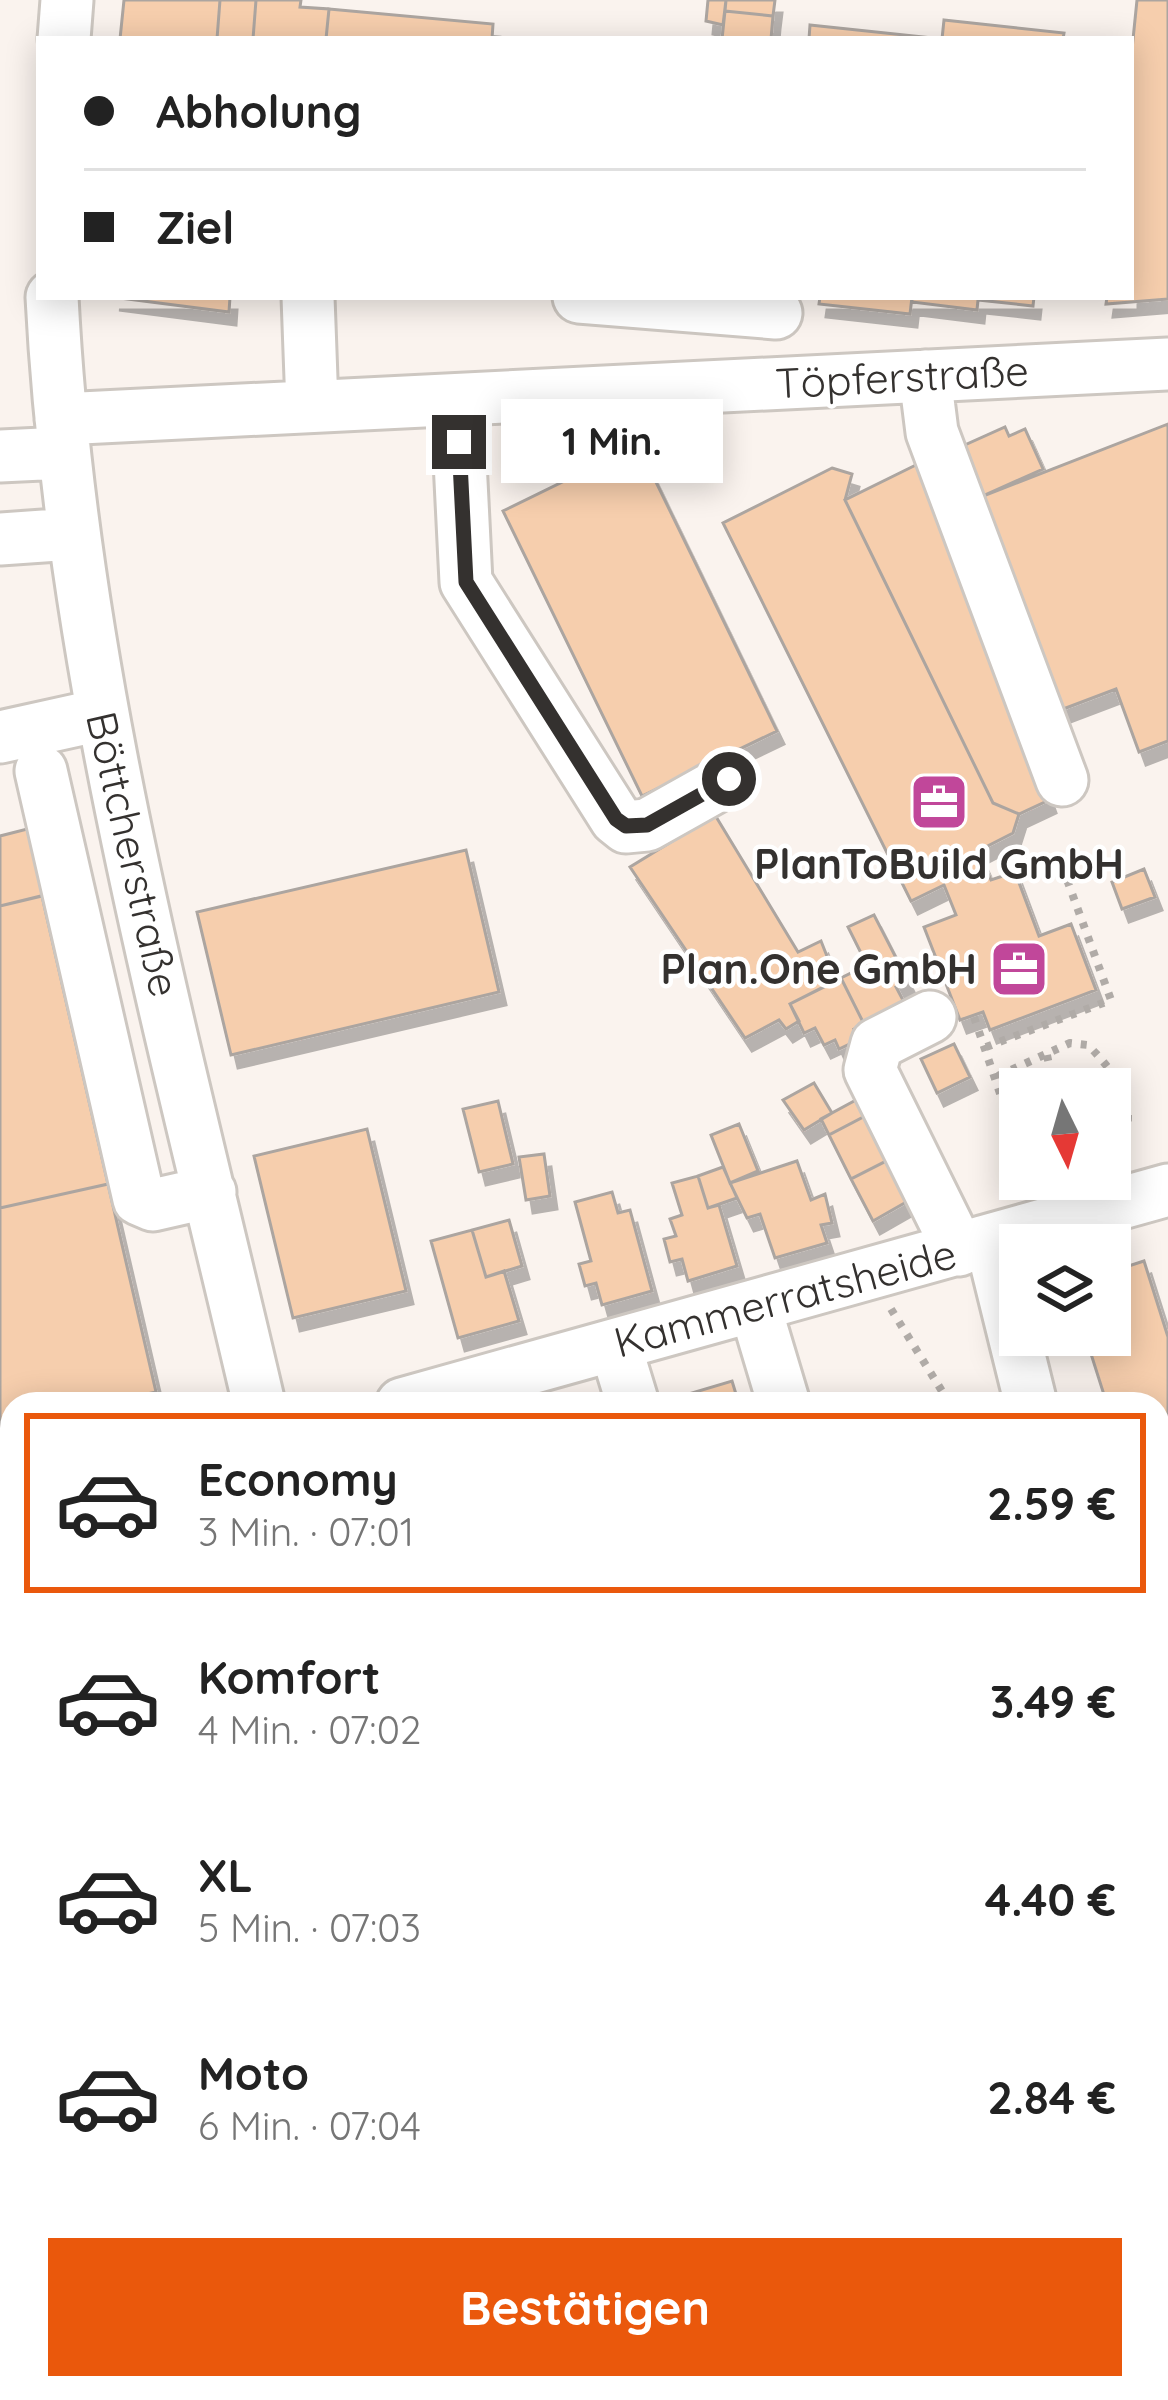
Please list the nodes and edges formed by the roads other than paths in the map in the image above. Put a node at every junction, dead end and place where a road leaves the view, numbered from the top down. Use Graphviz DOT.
graph roads {
  1 [pos="67,0"];
  2 [pos="64,36"];
  3 [pos="52,300"];
  4 [pos="308,300"];
  5 [pos="653,300"];
  6 [pos="777,305"];
  7 [pos="1168,364"];
  8 [pos="925,376"];
  9 [pos="768,383"];
  10 [pos="457,400"];
  11 [pos="312,406"];
  12 [pos="62,436"];
  13 [pos="0,456"];
  14 [pos="72,534"];
  15 [pos="0,539"];
  16 [pos="105,735"];
  17 [pos="0,737"];
  18 [pos="21,775"];
  19 [pos="729,779"];
  20 [pos="1062,781"];
  21 [pos="952,1016"];
  22 [pos="1168,1190"];
  23 [pos="210,1192"];
  24 [pos="975,1246"];
  25 [pos="755,1306"];
  26 [pos="615,1345"];
  27 [pos="256,1392"];
  28 [pos="445,1392"];
  29 [pos="630,1392"];
  30 [pos="780,1392"];
  31 [pos="1027,1392"];
  1 -- 2 [label="street"];
  3 -- 12 [label="street, Böttcherstraße"];
  4 -- 11 [label="street"];
  5 -- 6 [label="street"];
  6 -- 9 [label="street"];
  7 -- 8 [label="street, Töpferstraße"];
  8 -- 9 [label="street, Töpferstraße"];
  8 -- 20 [label="street"];
  9 -- 10 [label="street, Töpferstraße"];
  10 -- 11 [label="street, Töpferstraße"];
  10 -- 19 [label="street"];
  11 -- 12 [label="street, Töpferstraße"];
  12 -- 13 [label="street, Töpferstraße"];
  12 -- 14 [label="street, Böttcherstraße"];
  14 -- 15 [label="street"];
  14 -- 16 [label="street, Böttcherstraße"];
  16 -- 17 [label="street"];
  16 -- 18 [label="street"];
  16 -- 23 [label="street, Böttcherstraße"];
  18 -- 23 [label="street"];
  21 -- 24 [label="street"];
  22 -- 24 [label="street, Kammerratsheide"];
  23 -- 27 [label="street, Böttcherstraße"];
  24 -- 25 [label="street, Kammerratsheide"];
  24 -- 31 [label="street"];
  25 -- 26 [label="street, Kammerratsheide"];
  25 -- 30 [label="street"];
  26 -- 28 [label="street, Kammerratsheide"];
  26 -- 29 [label="street"];
}
